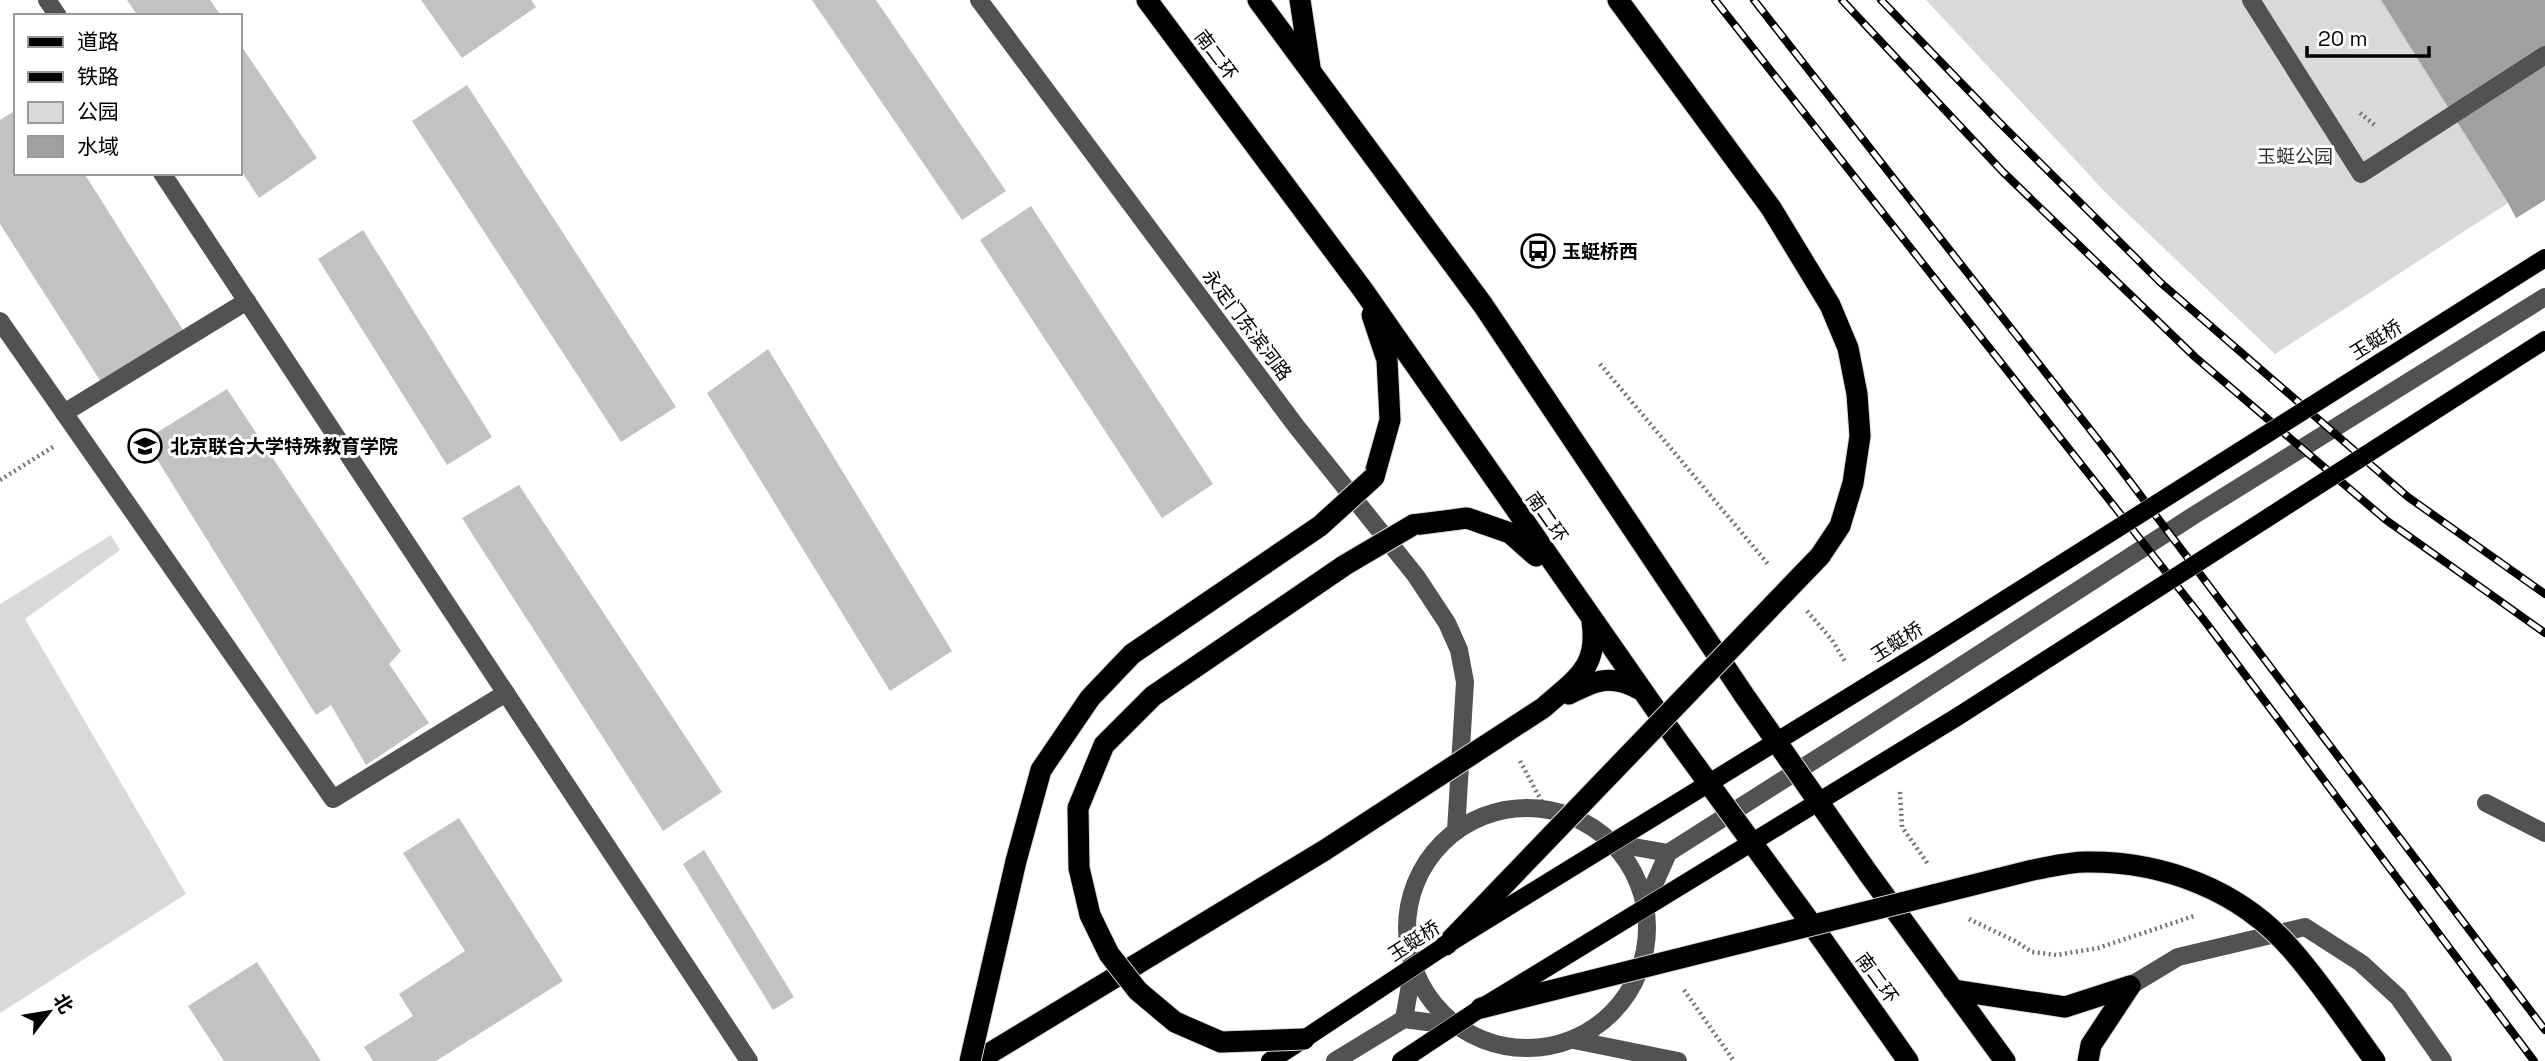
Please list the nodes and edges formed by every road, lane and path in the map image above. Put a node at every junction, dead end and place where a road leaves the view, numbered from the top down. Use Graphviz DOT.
graph roads {
  1 [pos="979,0"];
  2 [pos="1147,0"];
  3 [pos="1258,0"];
  4 [pos="1300,0"];
  5 [pos="1618,0"];
  6 [pos="2251,0"];
  7 [pos="2545,55"];
  8 [pos="1311,72"];
  9 [pos="2355,109"];
  10 [pos="2388,122"];
  11 [pos="163,175"];
  12 [pos="2545,258"];
  13 [pos="1363,290"];
  14 [pos="2545,298"];
  15 [pos="247,301"];
  16 [pos="0,321"];
  17 [pos="2545,340"];
  18 [pos="1600,364"];
  19 [pos="64,413"];
  20 [pos="78,431"];
  21 [pos="0,480"];
  22 [pos="1769,566"];
  23 [pos="1561,577"];
  24 [pos="1805,608"];
  25 [pos="1591,621"];
  26 [pos="1850,671"];
  27 [pos="1639,689"];
  28 [pos="506,693"];
  29 [pos="1543,708"];
  30 [pos="1900,792"];
  31 [pos="2486,803"];
  32 [pos="1456,831"];
  33 [pos="2545,832"];
  34 [pos="1612,843"];
  35 [pos="1668,853"];
  36 [pos="1932,870"];
  37 [pos="1645,905"];
  38 [pos="1961,909"];
  39 [pos="2205,913"];
  40 [pos="1446,945"];
  41 [pos="1413,968"];
  42 [pos="1678,981"];
  43 [pos="2130,986"];
  44 [pos="1953,990"];
  45 [pos="1481,1008"];
  46 [pos="1404,1018"];
  47 [pos="1458,1026"];
  48 [pos="1304,1039"];
  49 [pos="1574,1040"];
  50 [pos="1907,1060"];
  51 [pos="749,1061"];
  52 [pos="970,1061"];
  53 [pos="976,1061"];
  54 [pos="1270,1061"];
  55 [pos="1335,1061"];
  56 [pos="1401,1061"];
  57 [pos="1678,1061"];
  58 [pos="1734,1061"];
  59 [pos="2005,1061"];
  60 [pos="2088,1061"];
  61 [pos="2375,1061"];
  62 [pos="2443,1061"];
  1 -- 32 [label="street, 永定门东滨河路"];
  2 -- 13 [label="highway, 南二环"];
  3 -- 8 [label="highway"];
  4 -- 8 [label="highway"];
  5 -- 40 [label="highway, bridge"];
  6 -- 7 [label="street"];
  8 -- 44 [label="highway, bridge"];
  9 -- 10 [label="path"];
  11 -- 15 [label="street"];
  12 -- 40 [label="main road, 玉蜓桥, bridge"];
  13 -- 23 [label="highway, 南二环"];
  13 -- 52 [label="highway, bridge"];
  14 -- 35 [label="street"];
  15 -- 19 [label="street"];
  15 -- 28 [label="street"];
  16 -- 19 [label="street"];
  17 -- 45 [label="main road, bridge"];
  18 -- 22 [label="path"];
  19 -- 20 [label="street"];
  20 -- 21 [label="path"];
  20 -- 28 [label="street"];
  23 -- 25 [label="highway, 南二环"];
  23 -- 48 [label="highway, bridge"];
  24 -- 26 [label="path"];
  25 -- 27 [label="highway, 南二环"];
  25 -- 29 [label="highway"];
  27 -- 29 [label="highway"];
  27 -- 50 [label="highway, 南二环, bridge"];
  28 -- 51 [label="street"];
  29 -- 53 [label="highway, bridge"];
  30 -- 36 [label="path"];
  31 -- 33 [label="street"];
  32 -- 34 [label="street"];
  32 -- 41 [label="street"];
  34 -- 35 [label="street"];
  34 -- 37 [label="street"];
  35 -- 37 [label="street"];
  37 -- 49 [label="street"];
  38 -- 39 [label="path"];
  40 -- 48 [label="main road, 玉蜓桥, bridge"];
  41 -- 46 [label="street"];
  41 -- 47 [label="street"];
  42 -- 58 [label="path"];
  43 -- 44 [label="highway"];
  43 -- 60 [label="highway"];
  43 -- 62 [label="street"];
  44 -- 59 [label="highway"];
  45 -- 56 [label="main road, bridge"];
  45 -- 61 [label="highway, bridge"];
  46 -- 47 [label="street"];
  46 -- 55 [label="street"];
  47 -- 49 [label="street"];
  48 -- 54 [label="main road, 玉蜓桥"];
  49 -- 57 [label="street"];
}
